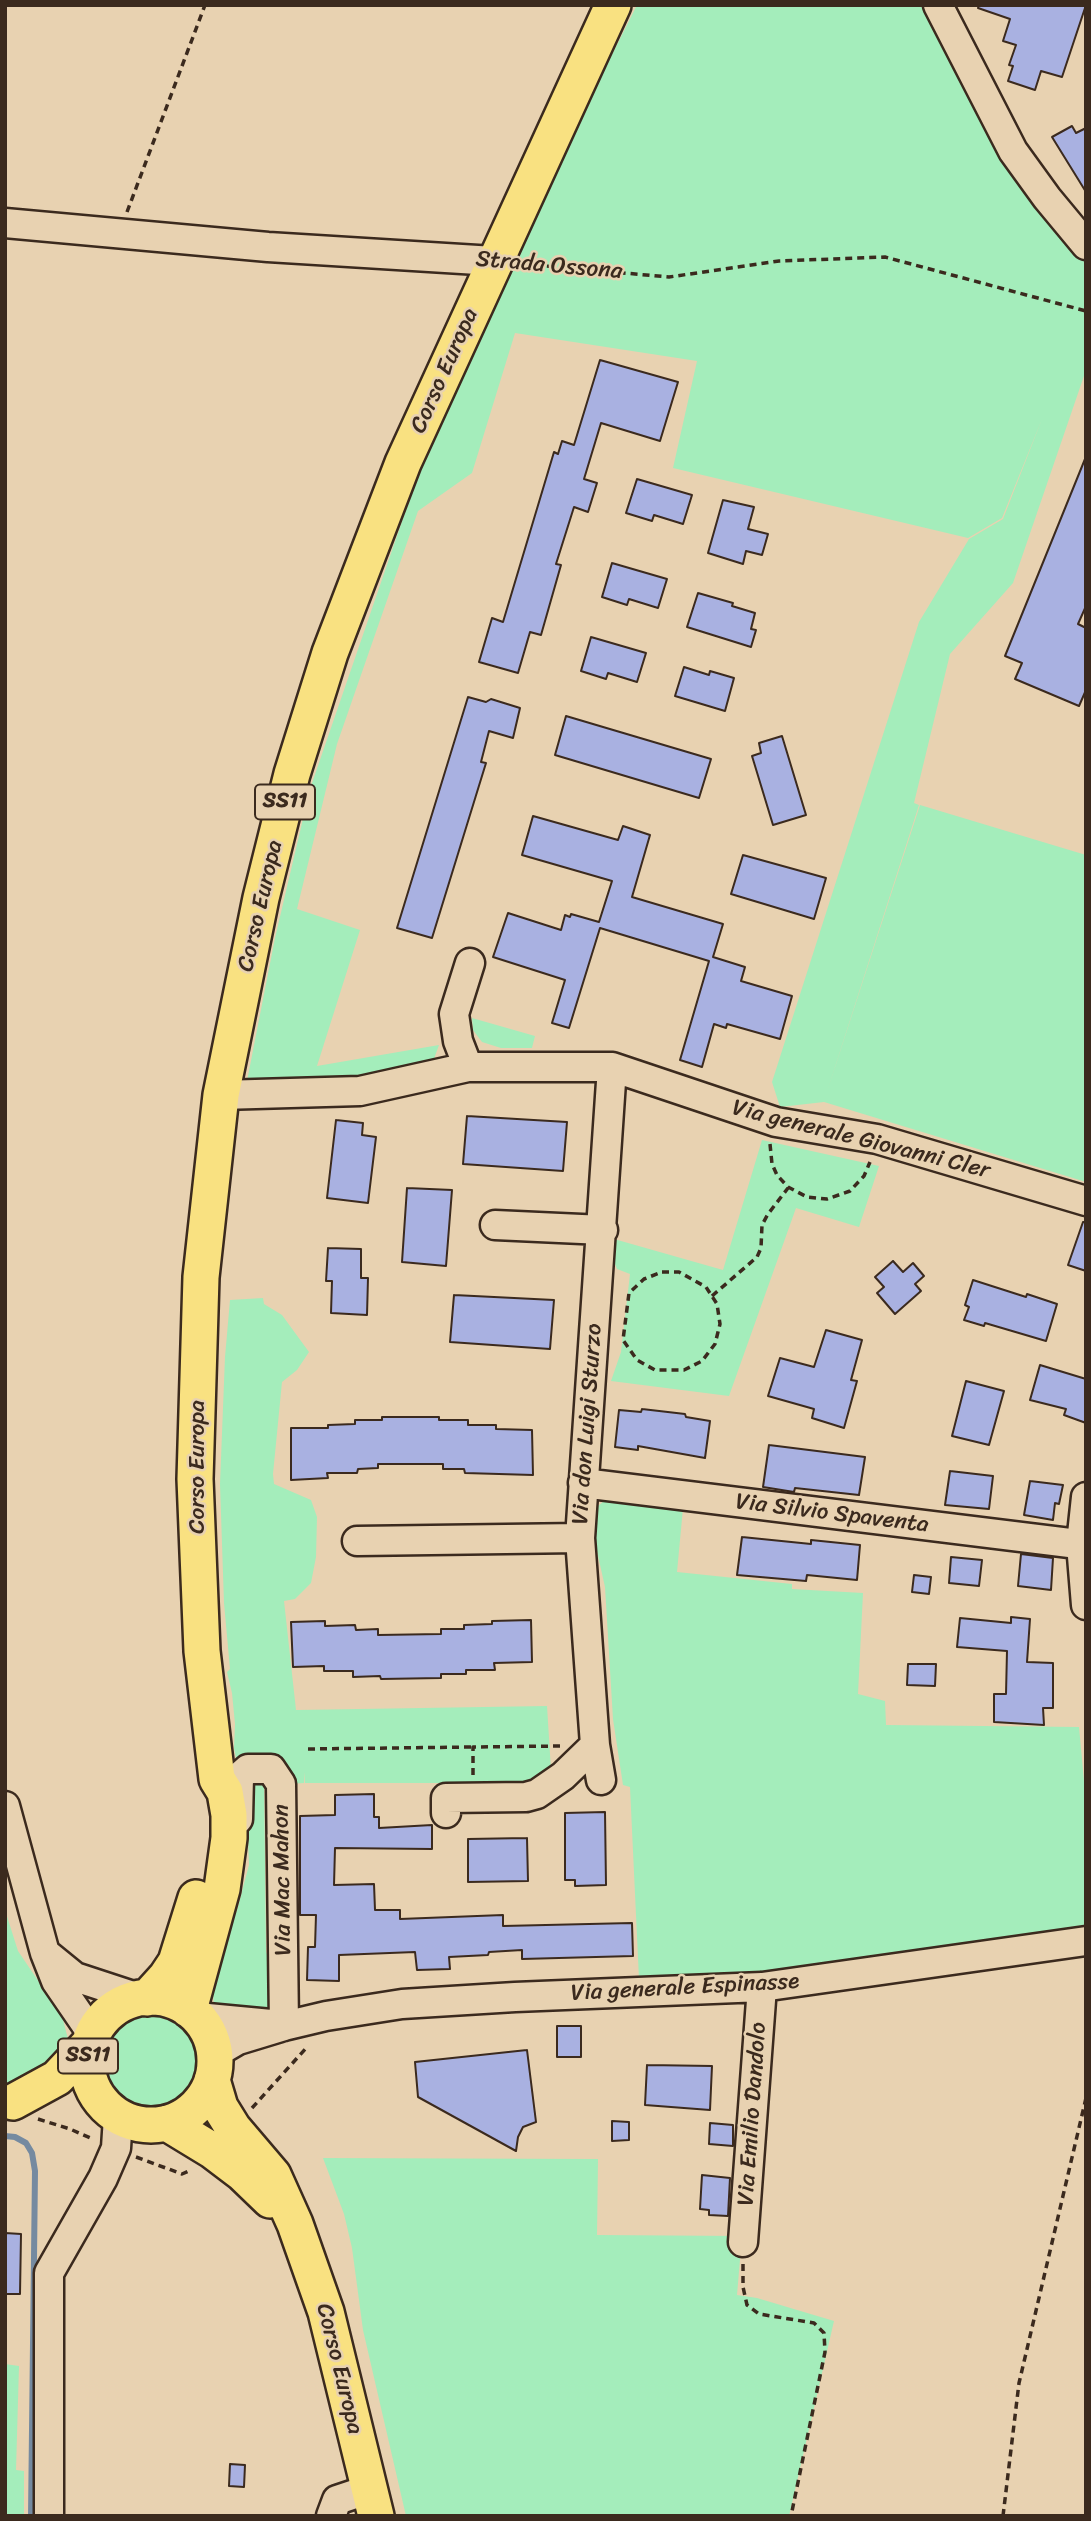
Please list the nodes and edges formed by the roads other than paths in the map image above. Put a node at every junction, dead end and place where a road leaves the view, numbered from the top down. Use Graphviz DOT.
graph roads {
  1 [pos="938,5"];
  2 [pos="611,7"];
  3 [pos="5,223"];
  4 [pos="1086,245"];
  5 [pos="494,261"];
  6 [pos="470,963"];
  7 [pos="468,1067"];
  8 [pos="612,1067"];
  9 [pos="221,1095"];
  10 [pos="1086,1201"];
  11 [pos="495,1225"];
  12 [pos="603,1230"];
  13 [pos="583,1483"];
  14 [pos="1086,1497"];
  15 [pos="580,1538"];
  16 [pos="357,1541"];
  17 [pos="1083,1545"];
  18 [pos="1086,1605"];
  19 [pos="596,1745"];
  20 [pos="217,1779"];
  21 [pos="601,1780"];
  22 [pos="5,1806"];
  23 [pos="446,1813"];
  24 [pos="210,1932"];
  25 [pos="1086,1941"];
  26 [pos="45,1953"];
  27 [pos="762,1987"];
  28 [pos="143,1998"];
  29 [pos="193,2013"];
  30 [pos="284,2026"];
  31 [pos="91,2039"];
  32 [pos="213,2067"];
  33 [pos="16,2108"];
  34 [pos="103,2117"];
  35 [pos="167,2123"];
  36 [pos="295,2224"];
  37 [pos="743,2242"];
  38 [pos="373,2502"];
  39 [pos="324,2512"];
  40 [pos="48,2516"];
  1 -- 4 [label="street"];
  2 -- 5 [label="main road, Corso Europa / SS11"];
  3 -- 5 [label="street, Strada Ossona"];
  5 -- 9 [label="main road, Corso Europa / SS11"];
  6 -- 7 [label="street"];
  7 -- 8 [label="street, Via generale Giovanni Cler"];
  7 -- 9 [label="street, Via generale Giovanni Cler"];
  8 -- 10 [label="street, Via generale Giovanni Cler"];
  8 -- 12 [label="street, Via don Luigi Sturzo"];
  9 -- 20 [label="main road, Corso Europa / SS11"];
  11 -- 12 [label="street"];
  12 -- 13 [label="street, Via don Luigi Sturzo"];
  13 -- 15 [label="street, Via don Luigi Sturzo"];
  13 -- 17 [label="street, Via Silvio Spaventa"];
  14 -- 17 [label="street"];
  15 -- 16 [label="street"];
  15 -- 19 [label="street, Via don Luigi Sturzo"];
  17 -- 18 [label="street"];
  19 -- 21 [label="street, Via don Luigi Sturzo"];
  19 -- 23 [label="street"];
  20 -- 24 [label="main road, Corso Europa / SS11"];
  20 -- 28 [label="main road, Corso Europa / SS11"];
  22 -- 26 [label="street"];
  24 -- 29 [label="main road, Corso Europa / SS11"];
  24 -- 30 [label="street, Via Mac Mahon"];
  25 -- 27 [label="street, Via generale Espinasse"];
  26 -- 28 [label="street"];
  26 -- 31 [label="street"];
  27 -- 30 [label="street, Via generale Espinasse"];
  27 -- 37 [label="street, Via Emilio Dandolo"];
  28 -- 29 [label="main road"];
  28 -- 31 [label="main road, SS11"];
  29 -- 30 [label="street, Via generale Espinasse"];
  29 -- 32 [label="main road"];
  30 -- 32 [label="street, Via generale Espinasse"];
  31 -- 33 [label="main road"];
  31 -- 34 [label="main road, SS11"];
  32 -- 35 [label="main road"];
  32 -- 36 [label="main road, Corso Europa"];
  33 -- 34 [label="main road"];
  34 -- 35 [label="main road"];
  34 -- 40 [label="street"];
  35 -- 36 [label="main road, Corso Europa"];
  36 -- 38 [label="main road, Corso Europa"];
  38 -- 39 [label="street"];
}
